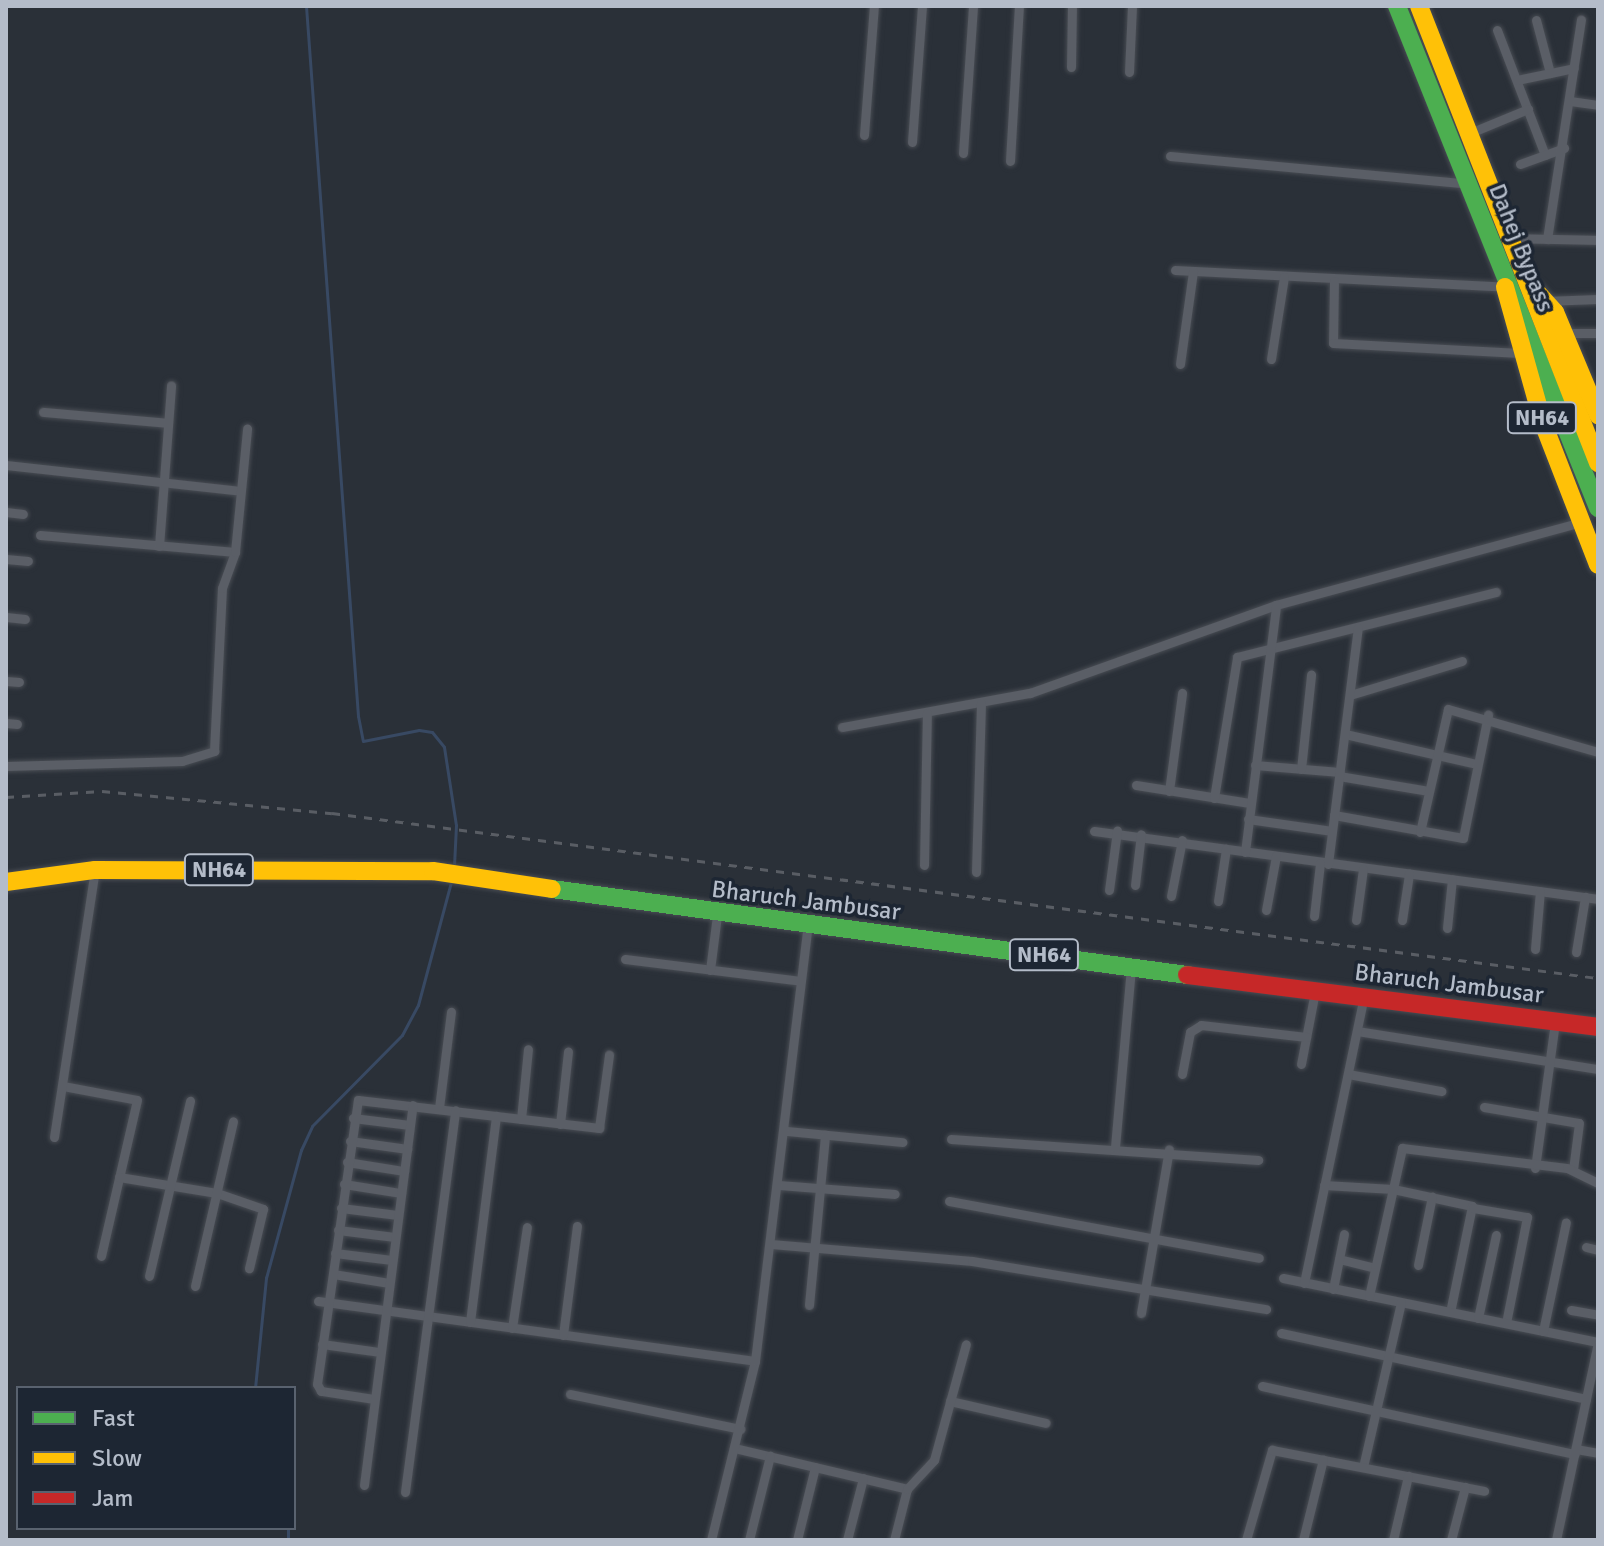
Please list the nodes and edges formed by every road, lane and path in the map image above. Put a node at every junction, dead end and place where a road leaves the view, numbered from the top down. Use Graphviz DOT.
graph roads {
  1 [pos="874,6"];
  2 [pos="922,6"];
  3 [pos="973,6"];
  4 [pos="1019,6"];
  5 [pos="1072,6"];
  6 [pos="1132,6"];
  7 [pos="1397,6"];
  8 [pos="1419,6"];
  9 [pos="1536,20"];
  10 [pos="1581,20"];
  11 [pos="1497,30"];
  12 [pos="1071,67"];
  13 [pos="1574,68"];
  14 [pos="1129,72"];
  15 [pos="1550,73"];
  16 [pos="1517,80"];
  17 [pos="1570,101"];
  18 [pos="1598,105"];
  19 [pos="1528,109"];
  20 [pos="1470,133"];
  21 [pos="864,135"];
  22 [pos="912,142"];
  23 [pos="1564,148"];
  24 [pos="963,153"];
  25 [pos="1545,155"];
  26 [pos="1170,156"];
  27 [pos="1010,161"];
  28 [pos="1520,164"];
  29 [pos="1469,184"];
  30 [pos="1547,239"];
  31 [pos="1598,240"];
  32 [pos="1507,254"];
  33 [pos="1175,270"];
  34 [pos="1193,271"];
  35 [pos="1284,277"];
  36 [pos="1334,281"];
  37 [pos="1514,284"];
  38 [pos="1598,299"];
  39 [pos="1545,301"];
  40 [pos="1564,333"];
  41 [pos="1598,333"];
  42 [pos="1520,353"];
  43 [pos="1271,359"];
  44 [pos="1180,364"];
  45 [pos="1590,375"];
  46 [pos="171,385"];
  47 [pos="43,412"];
  48 [pos="1598,415"];
  49 [pos="168,423"];
  50 [pos="247,429"];
  51 [pos="1598,463"];
  52 [pos="6,465"];
  53 [pos="164,484"];
  54 [pos="241,491"];
  55 [pos="1598,508"];
  56 [pos="6,512"];
  57 [pos="23,514"];
  58 [pos="1581,522"];
  59 [pos="40,535"];
  60 [pos="159,546"];
  61 [pos="235,552"];
  62 [pos="6,559"];
  63 [pos="28,561"];
  64 [pos="1598,565"];
  65 [pos="1496,592"];
  66 [pos="1276,605"];
  67 [pos="6,617"];
  68 [pos="25,619"];
  69 [pos="1358,628"];
  70 [pos="1270,651"];
  71 [pos="1462,661"];
  72 [pos="1311,675"];
  73 [pos="6,681"];
  74 [pos="19,682"];
  75 [pos="1182,693"];
  76 [pos="1350,695"];
  77 [pos="981,703"];
  78 [pos="927,713"];
  79 [pos="1488,715"];
  80 [pos="1501,720"];
  81 [pos="842,727"];
  82 [pos="1485,732"];
  83 [pos="1345,734"];
  84 [pos="1437,750"];
  85 [pos="1598,752"];
  86 [pos="1473,763"];
  87 [pos="1255,765"];
  88 [pos="6,766"];
  89 [pos="1301,769"];
  90 [pos="1340,774"];
  91 [pos="1136,785"];
  92 [pos="1169,791"];
  93 [pos="1429,791"];
  94 [pos="1214,798"];
  95 [pos="1250,803"];
  96 [pos="1334,815"];
  97 [pos="1248,819"];
  98 [pos="1094,831"];
  99 [pos="1117,831"];
  100 [pos="1332,831"];
  101 [pos="1420,832"];
  102 [pos="1141,834"];
  103 [pos="1182,840"];
  104 [pos="1226,849"];
  105 [pos="1245,852"];
  106 [pos="1276,856"];
  107 [pos="1324,863"];
  108 [pos="924,865"];
  109 [pos="1363,869"];
  110 [pos="95,870"];
  111 [pos="976,872"];
  112 [pos="1409,874"];
  113 [pos="1452,879"];
  114 [pos="6,882"];
  115 [pos="1135,885"];
  116 [pos="1109,890"];
  117 [pos="1540,891"];
  118 [pos="1171,896"];
  119 [pos="1585,897"];
  120 [pos="1598,899"];
  121 [pos="1218,901"];
  122 [pos="1266,910"];
  123 [pos="717,915"];
  124 [pos="1314,916"];
  125 [pos="1356,920"];
  126 [pos="1402,920"];
  127 [pos="808,926"];
  128 [pos="1447,928"];
  129 [pos="1535,949"];
  130 [pos="1576,952"];
  131 [pos="625,959"];
  132 [pos="1131,966"];
  133 [pos="710,970"];
  134 [pos="801,981"];
  135 [pos="1315,991"];
  136 [pos="1364,997"];
  137 [pos="451,1012"];
  138 [pos="1555,1022"];
  139 [pos="1598,1027"];
  140 [pos="1357,1031"];
  141 [pos="1306,1037"];
  142 [pos="528,1049"];
  143 [pos="568,1051"];
  144 [pos="609,1055"];
  145 [pos="1549,1062"];
  146 [pos="1301,1064"];
  147 [pos="1598,1069"];
  148 [pos="1182,1074"];
  149 [pos="1348,1074"];
  150 [pos="63,1086"];
  151 [pos="1441,1091"];
  152 [pos="190,1101"];
  153 [pos="413,1105"];
  154 [pos="1484,1107"];
  155 [pos="439,1108"];
  156 [pos="455,1110"];
  157 [pos="1542,1115"];
  158 [pos="496,1116"];
  159 [pos="353,1118"];
  160 [pos="521,1119"];
  161 [pos="233,1121"];
  162 [pos="560,1124"];
  163 [pos="410,1125"];
  164 [pos="787,1131"];
  165 [pos="825,1135"];
  166 [pos="54,1137"];
  167 [pos="951,1139"];
  168 [pos="350,1141"];
  169 [pos="902,1142"];
  170 [pos="1115,1147"];
  171 [pos="407,1149"];
  172 [pos="1169,1149"];
  173 [pos="1258,1160"];
  174 [pos="347,1162"];
  175 [pos="1535,1168"];
  176 [pos="1573,1170"];
  177 [pos="404,1171"];
  178 [pos="119,1177"];
  179 [pos="1598,1183"];
  180 [pos="170,1184"];
  181 [pos="344,1184"];
  182 [pos="779,1185"];
  183 [pos="1324,1185"];
  184 [pos="820,1188"];
  185 [pos="1393,1189"];
  186 [pos="217,1193"];
  187 [pos="401,1193"];
  188 [pos="895,1194"];
  189 [pos="1432,1196"];
  190 [pos="949,1201"];
  191 [pos="341,1208"];
  192 [pos="1473,1208"];
  193 [pos="398,1215"];
  194 [pos="1566,1222"];
  195 [pos="577,1226"];
  196 [pos="527,1227"];
  197 [pos="338,1230"];
  198 [pos="1344,1234"];
  199 [pos="1496,1235"];
  200 [pos="395,1237"];
  201 [pos="1154,1238"];
  202 [pos="771,1244"];
  203 [pos="1586,1247"];
  204 [pos="814,1248"];
  205 [pos="1598,1250"];
  206 [pos="335,1253"];
  207 [pos="101,1256"];
  208 [pos="1259,1258"];
  209 [pos="1339,1259"];
  210 [pos="392,1260"];
  211 [pos="1418,1265"];
  212 [pos="249,1268"];
  213 [pos="1375,1268"];
  214 [pos="333,1274"];
  215 [pos="149,1276"];
  216 [pos="1283,1278"];
  217 [pos="389,1283"];
  218 [pos="1304,1283"];
  219 [pos="195,1286"];
  220 [pos="1145,1289"];
  221 [pos="1333,1289"];
  222 [pos="1369,1296"];
  223 [pos="323,1301"];
  224 [pos="1401,1302"];
  225 [pos="809,1305"];
  226 [pos="1266,1309"];
  227 [pos="385,1310"];
  228 [pos="1571,1310"];
  229 [pos="1450,1312"];
  230 [pos="1141,1313"];
  231 [pos="1598,1315"];
  232 [pos="428,1316"];
  233 [pos="1478,1318"];
  234 [pos="470,1322"];
  235 [pos="1506,1323"];
  236 [pos="512,1328"];
  237 [pos="1543,1331"];
  238 [pos="1281,1333"];
  239 [pos="563,1335"];
  240 [pos="1598,1342"];
  241 [pos="322,1344"];
  242 [pos="966,1344"];
  243 [pos="380,1352"];
  244 [pos="1389,1356"];
  245 [pos="755,1361"];
  246 [pos="1262,1386"];
  247 [pos="570,1394"];
  248 [pos="374,1399"];
  249 [pos="1586,1399"];
  250 [pos="950,1401"];
  251 [pos="1377,1409"];
  252 [pos="1046,1423"];
  253 [pos="740,1429"];
  254 [pos="734,1448"];
  255 [pos="1575,1451"];
  256 [pos="1598,1453"];
  257 [pos="770,1456"];
  258 [pos="1323,1459"];
  259 [pos="815,1467"];
  260 [pos="1363,1467"];
  261 [pos="1408,1476"];
  262 [pos="863,1478"];
  263 [pos="364,1485"];
  264 [pos="1465,1487"];
  265 [pos="907,1489"];
  266 [pos="1484,1491"];
  267 [pos="405,1492"];
  268 [pos="711,1540"];
  269 [pos="749,1540"];
  270 [pos="797,1540"];
  271 [pos="847,1540"];
  272 [pos="894,1540"];
  273 [pos="1246,1540"];
  274 [pos="1303,1540"];
  275 [pos="1393,1540"];
  276 [pos="1451,1540"];
  277 [pos="1556,1540"];
  1 -- 21 [label="street"];
  2 -- 22 [label="street"];
  3 -- 24 [label="street"];
  4 -- 27 [label="street"];
  5 -- 12 [label="street"];
  6 -- 14 [label="street"];
  7 -- 29 [label="highway, Dahej Bypass / NH64"];
  8 -- 20 [label="highway, Dahej Bypass / NH64"];
  9 -- 15 [label="street"];
  10 -- 13 [label="street"];
  11 -- 16 [label="street"];
  13 -- 15 [label="street"];
  13 -- 17 [label="street"];
  15 -- 16 [label="street"];
  16 -- 19 [label="street"];
  17 -- 18 [label="street"];
  17 -- 23 [label="street"];
  19 -- 20 [label="street"];
  19 -- 25 [label="street"];
  20 -- 32 [label="highway, Dahej Bypass / NH64"];
  23 -- 25 [label="street"];
  23 -- 30 [label="street"];
  25 -- 28 [label="street"];
  26 -- 29 [label="street"];
  29 -- 32 [label="highway, Dahej Bypass / NH64"];
  30 -- 31 [label="street"];
  30 -- 32 [label="street"];
  32 -- 37 [label="highway, Dahej Bypass / NH64"];
  33 -- 34 [label="street"];
  34 -- 35 [label="street"];
  34 -- 44 [label="street"];
  35 -- 36 [label="street"];
  35 -- 43 [label="street"];
  36 -- 37 [label="street"];
  36 -- 42 [label="street"];
  37 -- 39 [label="highway, NH64"];
  37 -- 42 [label="highway, NH64"];
  37 -- 51 [label="highway, Dahej Bypass"];
  37 -- 55 [label="highway, Dahej Bypass"];
  38 -- 39 [label="street"];
  39 -- 40 [label="highway, NH64"];
  40 -- 41 [label="street"];
  40 -- 45 [label="highway, NH64"];
  42 -- 58 [label="highway, NH64"];
  45 -- 48 [label="highway, NH64"];
  46 -- 49 [label="street"];
  47 -- 49 [label="street"];
  49 -- 53 [label="street"];
  50 -- 54 [label="street"];
  52 -- 53 [label="street"];
  53 -- 54 [label="street"];
  53 -- 60 [label="street"];
  54 -- 61 [label="street"];
  56 -- 57 [label="street"];
  58 -- 64 [label="highway, NH64"];
  58 -- 66 [label="street"];
  59 -- 60 [label="street"];
  60 -- 61 [label="street"];
  61 -- 88 [label="street"];
  62 -- 63 [label="street"];
  65 -- 69 [label="street"];
  66 -- 70 [label="street"];
  66 -- 77 [label="street"];
  67 -- 68 [label="street"];
  69 -- 70 [label="street"];
  69 -- 76 [label="street"];
  70 -- 87 [label="street"];
  70 -- 94 [label="street"];
  71 -- 76 [label="street"];
  72 -- 89 [label="street"];
  73 -- 74 [label="street"];
  75 -- 92 [label="street"];
  76 -- 83 [label="street"];
  77 -- 78 [label="street"];
  77 -- 111 [label="street"];
  78 -- 81 [label="street"];
  78 -- 108 [label="street"];
  79 -- 80 [label="street"];
  79 -- 82 [label="street"];
  79 -- 84 [label="street"];
  80 -- 82 [label="street"];
  80 -- 85 [label="street"];
  82 -- 101 [label="street"];
  83 -- 84 [label="street"];
  83 -- 90 [label="street"];
  84 -- 86 [label="street"];
  84 -- 93 [label="street"];
  87 -- 89 [label="street"];
  87 -- 95 [label="street"];
  89 -- 90 [label="street"];
  90 -- 93 [label="street"];
  90 -- 96 [label="street"];
  91 -- 92 [label="street"];
  92 -- 94 [label="street"];
  93 -- 101 [label="street"];
  94 -- 95 [label="street"];
  95 -- 97 [label="street"];
  96 -- 100 [label="street"];
  96 -- 101 [label="street"];
  97 -- 100 [label="street"];
  97 -- 105 [label="street"];
  98 -- 99 [label="street"];
  99 -- 102 [label="street"];
  99 -- 116 [label="street"];
  100 -- 107 [label="street"];
  102 -- 103 [label="street"];
  102 -- 115 [label="street"];
  103 -- 104 [label="street"];
  103 -- 118 [label="street"];
  104 -- 105 [label="street"];
  104 -- 121 [label="street"];
  105 -- 106 [label="street"];
  106 -- 107 [label="street"];
  106 -- 122 [label="street"];
  107 -- 109 [label="street"];
  107 -- 124 [label="street"];
  109 -- 112 [label="street"];
  109 -- 125 [label="street"];
  110 -- 114 [label="highway, Bharuch Jambusar / NH64"];
  110 -- 123 [label="highway, Bharuch Jambusar / NH64"];
  110 -- 150 [label="street"];
  112 -- 113 [label="street"];
  112 -- 126 [label="street"];
  113 -- 117 [label="street"];
  113 -- 128 [label="street"];
  117 -- 119 [label="street"];
  117 -- 129 [label="street"];
  119 -- 120 [label="street"];
  119 -- 130 [label="street"];
  123 -- 127 [label="highway, Bharuch Jambusar / NH64"];
  123 -- 133 [label="street"];
  127 -- 132 [label="highway, Bharuch Jambusar / NH64"];
  127 -- 134 [label="street"];
  131 -- 133 [label="street"];
  132 -- 135 [label="highway, Bharuch Jambusar / NH64"];
  132 -- 170 [label="street"];
  133 -- 134 [label="street"];
  134 -- 164 [label="street"];
  135 -- 136 [label="highway, Bharuch Jambusar / NH64"];
  135 -- 141 [label="street"];
  136 -- 138 [label="highway, Bharuch Jambusar / NH64"];
  136 -- 140 [label="street"];
  137 -- 155 [label="street"];
  138 -- 139 [label="highway, Bharuch Jambusar / NH64"];
  138 -- 145 [label="street"];
  140 -- 145 [label="street"];
  140 -- 149 [label="street"];
  141 -- 146 [label="street"];
  141 -- 148 [label="street"];
  142 -- 160 [label="street"];
  143 -- 162 [label="street"];
  144 -- 162 [label="street"];
  145 -- 147 [label="street"];
  145 -- 157 [label="street"];
  149 -- 151 [label="street"];
  149 -- 183 [label="street"];
  150 -- 166 [label="street"];
  150 -- 178 [label="street"];
  152 -- 180 [label="street"];
  153 -- 155 [label="street"];
  153 -- 159 [label="street"];
  153 -- 163 [label="street"];
  154 -- 157 [label="street"];
  155 -- 156 [label="street"];
  156 -- 158 [label="street"];
  156 -- 232 [label="street"];
  157 -- 175 [label="street"];
  157 -- 176 [label="street"];
  158 -- 160 [label="street"];
  158 -- 234 [label="street"];
  159 -- 163 [label="street"];
  159 -- 168 [label="street"];
  160 -- 162 [label="street"];
  161 -- 186 [label="street"];
  163 -- 171 [label="street"];
  164 -- 165 [label="street"];
  164 -- 182 [label="street"];
  165 -- 169 [label="street"];
  165 -- 184 [label="street"];
  167 -- 170 [label="street"];
  168 -- 171 [label="street"];
  168 -- 174 [label="street"];
  170 -- 172 [label="street"];
  171 -- 177 [label="street"];
  172 -- 173 [label="street"];
  172 -- 201 [label="street"];
  174 -- 177 [label="street"];
  174 -- 181 [label="street"];
  175 -- 176 [label="street"];
  175 -- 185 [label="street"];
  176 -- 179 [label="street"];
  177 -- 187 [label="street"];
  178 -- 180 [label="street"];
  178 -- 207 [label="street"];
  180 -- 186 [label="street"];
  180 -- 215 [label="street"];
  181 -- 187 [label="street"];
  181 -- 191 [label="street"];
  182 -- 184 [label="street"];
  182 -- 202 [label="street"];
  183 -- 185 [label="street"];
  183 -- 218 [label="street"];
  184 -- 188 [label="street"];
  184 -- 204 [label="street"];
  185 -- 189 [label="street"];
  185 -- 213 [label="street"];
  186 -- 212 [label="street"];
  186 -- 219 [label="street"];
  187 -- 193 [label="street"];
  189 -- 192 [label="street"];
  189 -- 211 [label="street"];
  190 -- 201 [label="street"];
  191 -- 193 [label="street"];
  191 -- 197 [label="street"];
  192 -- 229 [label="street"];
  192 -- 235 [label="street"];
  193 -- 200 [label="street"];
  194 -- 237 [label="street"];
  195 -- 239 [label="street"];
  196 -- 236 [label="street"];
  197 -- 200 [label="street"];
  197 -- 206 [label="street"];
  198 -- 209 [label="street"];
  199 -- 233 [label="street"];
  200 -- 210 [label="street"];
  201 -- 208 [label="street"];
  201 -- 220 [label="street"];
  202 -- 204 [label="street"];
  202 -- 245 [label="street"];
  203 -- 205 [label="street"];
  204 -- 220 [label="street"];
  204 -- 225 [label="street"];
  206 -- 210 [label="street"];
  206 -- 214 [label="street"];
  209 -- 213 [label="street"];
  209 -- 221 [label="street"];
  210 -- 217 [label="street"];
  213 -- 222 [label="street"];
  214 -- 217 [label="street"];
  214 -- 223 [label="street"];
  216 -- 218 [label="street"];
  217 -- 227 [label="street"];
  218 -- 221 [label="street"];
  220 -- 226 [label="street"];
  220 -- 230 [label="street"];
  221 -- 222 [label="street"];
  222 -- 224 [label="street"];
  223 -- 227 [label="street"];
  223 -- 241 [label="street"];
  224 -- 229 [label="street"];
  224 -- 244 [label="street"];
  227 -- 232 [label="street"];
  227 -- 243 [label="street"];
  228 -- 231 [label="street"];
  229 -- 233 [label="street"];
  232 -- 234 [label="street"];
  232 -- 267 [label="street"];
  233 -- 235 [label="street"];
  234 -- 236 [label="street"];
  235 -- 237 [label="street"];
  236 -- 239 [label="street"];
  237 -- 240 [label="street"];
  238 -- 244 [label="street"];
  239 -- 245 [label="street"];
  240 -- 249 [label="street"];
  241 -- 243 [label="street"];
  241 -- 248 [label="street"];
  242 -- 250 [label="street"];
  243 -- 248 [label="street"];
  244 -- 249 [label="street"];
  244 -- 251 [label="street"];
  245 -- 253 [label="street"];
  246 -- 251 [label="street"];
  247 -- 253 [label="street"];
  248 -- 263 [label="street"];
  249 -- 255 [label="street"];
  250 -- 252 [label="street"];
  250 -- 265 [label="street"];
  251 -- 255 [label="street"];
  251 -- 260 [label="street"];
  253 -- 254 [label="street"];
  254 -- 257 [label="street"];
  254 -- 268 [label="street"];
  255 -- 256 [label="street"];
  255 -- 277 [label="street"];
  257 -- 259 [label="street"];
  257 -- 269 [label="street"];
  258 -- 260 [label="street"];
  258 -- 273 [label="street"];
  258 -- 274 [label="street"];
  259 -- 262 [label="street"];
  259 -- 270 [label="street"];
  260 -- 261 [label="street"];
  261 -- 264 [label="street"];
  261 -- 275 [label="street"];
  262 -- 265 [label="street"];
  262 -- 271 [label="street"];
  264 -- 266 [label="street"];
  264 -- 276 [label="street"];
  265 -- 272 [label="street"];
}
